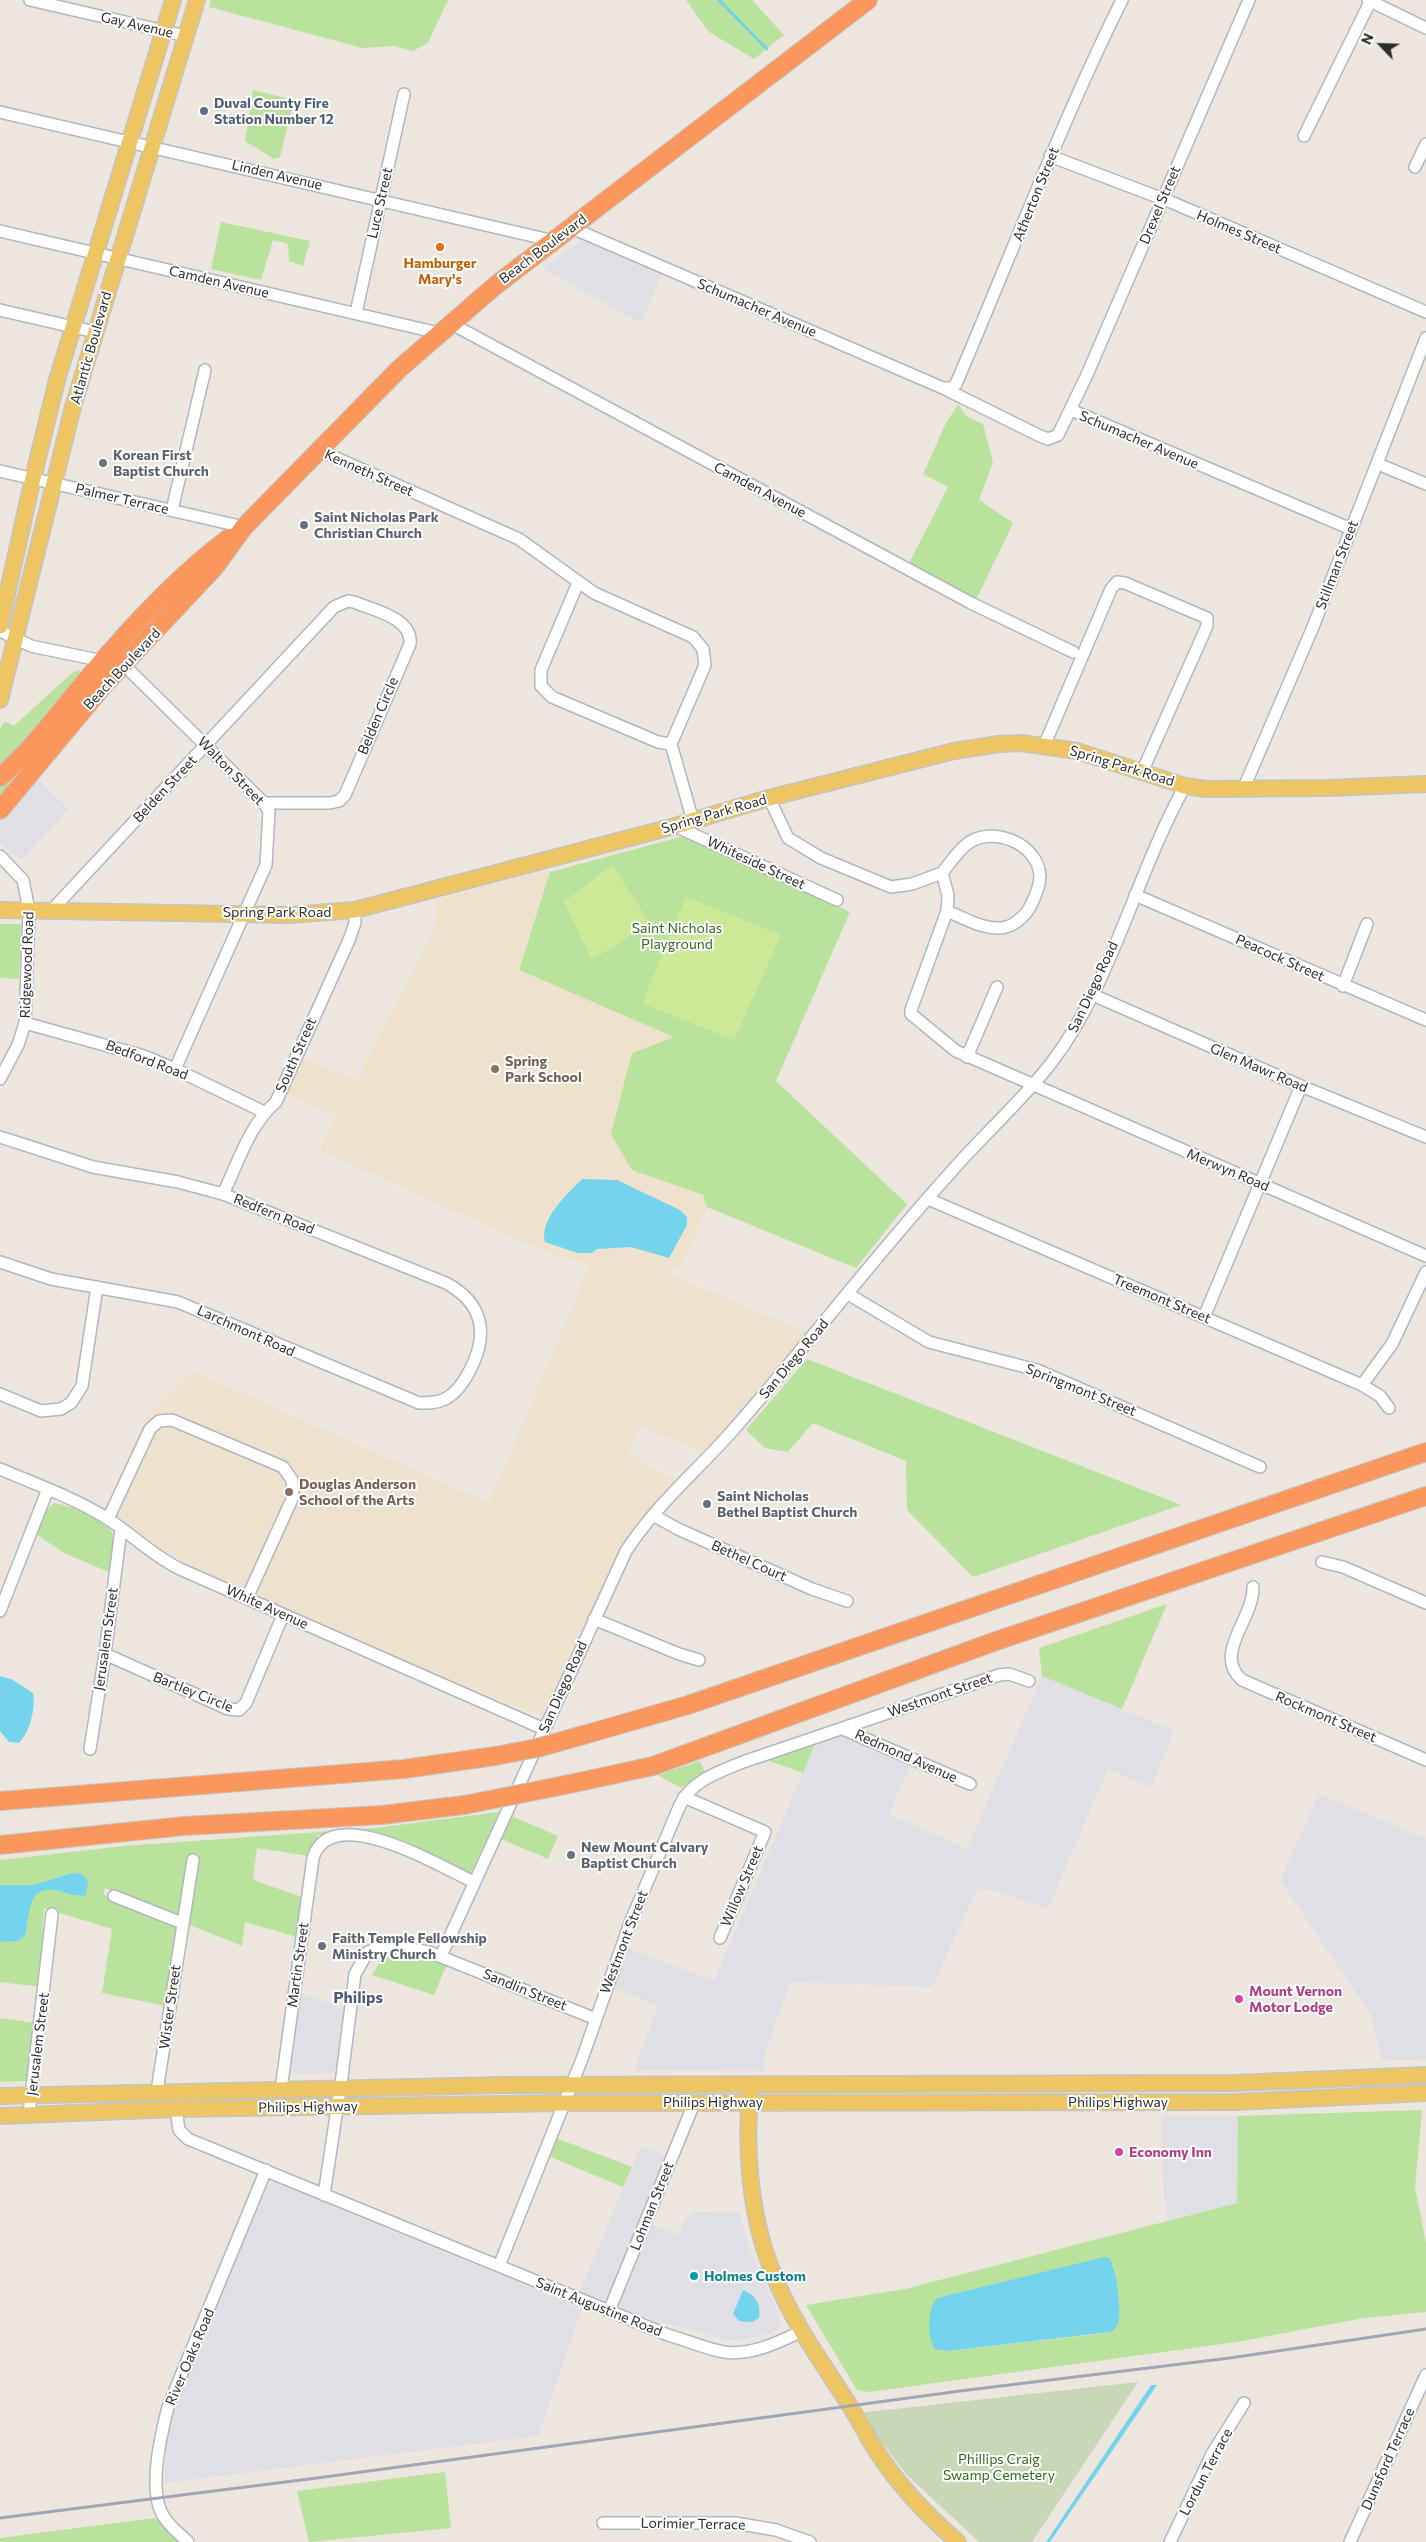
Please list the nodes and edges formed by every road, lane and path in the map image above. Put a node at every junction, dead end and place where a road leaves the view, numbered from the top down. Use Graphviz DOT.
graph roads {
  1 [pos="30,0"];
  2 [pos="173,0"];
  3 [pos="197,0"];
  4 [pos="868,0"];
  5 [pos="1122,0"];
  6 [pos="1249,0"];
  7 [pos="1370,0"];
  8 [pos="1426,28"];
  9 [pos="164,31"];
  10 [pos="186,36"];
  11 [pos="404,94"];
  12 [pos="0,112"];
  13 [pos="1304,136"];
  14 [pos="130,143"];
  15 [pos="1426,144"];
  16 [pos="151,147"];
  17 [pos="1050,156"];
  18 [pos="1415,167"];
  19 [pos="380,199"];
  20 [pos="1162,200"];
  21 [pos="572,228"];
  22 [pos="0,231"];
  23 [pos="554,241"];
  24 [pos="95,253"];
  25 [pos="117,258"];
  26 [pos="0,310"];
  27 [pos="356,312"];
  28 [pos="1426,312"];
  29 [pos="73,327"];
  30 [pos="445,328"];
  31 [pos="94,332"];
  32 [pos="1426,338"];
  33 [pos="205,370"];
  34 [pos="947,388"];
  35 [pos="1071,410"];
  36 [pos="318,450"];
  37 [pos="1378,464"];
  38 [pos="0,471"];
  39 [pos="33,478"];
  40 [pos="54,483"];
  41 [pos="1426,484"];
  42 [pos="172,510"];
  43 [pos="244,527"];
  44 [pos="1351,529"];
  45 [pos="578,583"];
  46 [pos="341,603"];
  47 [pos="0,626"];
  48 [pos="0,631"];
  49 [pos="15,638"];
  50 [pos="1073,652"];
  51 [pos="102,661"];
  52 [pos="124,665"];
  53 [pos="0,700"];
  54 [pos="671,744"];
  55 [pos="206,745"];
  56 [pos="1044,746"];
  57 [pos="1142,772"];
  58 [pos="3,774"];
  59 [pos="1426,784"];
  60 [pos="1186,786"];
  61 [pos="1243,790"];
  62 [pos="769,798"];
  63 [pos="264,803"];
  64 [pos="0,810"];
  65 [pos="693,821"];
  66 [pos="675,826"];
  67 [pos="0,856"];
  68 [pos="942,873"];
  69 [pos="1134,895"];
  70 [pos="837,900"];
  71 [pos="0,910"];
  72 [pos="29,910"];
  73 [pos="355,910"];
  74 [pos="51,911"];
  75 [pos="947,911"];
  76 [pos="244,913"];
  77 [pos="1367,924"];
  78 [pos="1342,986"];
  79 [pos="997,987"];
  80 [pos="1093,995"];
  81 [pos="1426,1020"];
  82 [pos="25,1023"];
  83 [pos="967,1057"];
  84 [pos="175,1069"];
  85 [pos="0,1079"];
  86 [pos="1031,1085"];
  87 [pos="1301,1086"];
  88 [pos="264,1112"];
  89 [pos="0,1137"];
  90 [pos="1426,1137"];
  91 [pos="1260,1184"];
  92 [pos="223,1194"];
  93 [pos="928,1199"];
  94 [pos="1426,1256"];
  95 [pos="0,1262"];
  96 [pos="1426,1272"];
  97 [pos="97,1288"];
  98 [pos="848,1294"];
  99 [pos="1204,1317"];
  100 [pos="472,1367"];
  101 [pos="1362,1385"];
  102 [pos="0,1394"];
  103 [pos="1388,1408"];
  104 [pos="1426,1452"];
  105 [pos="1260,1467"];
  106 [pos="0,1469"];
  107 [pos="48,1490"];
  108 [pos="1426,1496"];
  109 [pos="653,1515"];
  110 [pos="108,1519"];
  111 [pos="121,1529"];
  112 [pos="1322,1562"];
  113 [pos="1253,1587"];
  114 [pos="247,1598"];
  115 [pos="847,1601"];
  116 [pos="1426,1603"];
  117 [pos="0,1611"];
  118 [pos="283,1615"];
  119 [pos="594,1618"];
  120 [pos="105,1654"];
  121 [pos="699,1660"];
  122 [pos="1029,1680"];
  123 [pos="843,1728"];
  124 [pos="544,1729"];
  125 [pos="90,1749"];
  126 [pos="1426,1760"];
  127 [pos="970,1784"];
  128 [pos="684,1797"];
  129 [pos="0,1801"];
  130 [pos="0,1845"];
  131 [pos="193,1860"];
  132 [pos="474,1882"];
  133 [pos="114,1896"];
  134 [pos="52,1914"];
  135 [pos="182,1924"];
  136 [pos="720,1938"];
  137 [pos="441,1956"];
  138 [pos="596,2019"];
  139 [pos="1426,2075"];
  140 [pos="1274,2082"];
  141 [pos="750,2084"];
  142 [pos="1101,2084"];
  143 [pos="572,2085"];
  144 [pos="927,2085"];
  145 [pos="340,2088"];
  146 [pos="281,2089"];
  147 [pos="157,2091"];
  148 [pos="1426,2093"];
  149 [pos="32,2095"];
  150 [pos="0,2096"];
  151 [pos="695,2101"];
  152 [pos="1273,2101"];
  153 [pos="565,2102"];
  154 [pos="749,2102"];
  155 [pos="1101,2102"];
  156 [pos="928,2103"];
  157 [pos="337,2107"];
  158 [pos="176,2109"];
  159 [pos="29,2114"];
  160 [pos="0,2116"];
  161 [pos="266,2170"];
  162 [pos="324,2195"];
  163 [pos="499,2266"];
  164 [pos="609,2311"];
  165 [pos="802,2331"];
  166 [pos="1426,2375"];
  167 [pos="1244,2403"];
  168 [pos="603,2523"];
  169 [pos="954,2541"];
  170 [pos="188,2542"];
  171 [pos="810,2542"];
  172 [pos="1170,2542"];
  173 [pos="1350,2542"];
  1 -- 9 [label="street, Gay Avenue"];
  2 -- 9 [label="main road, Atlantic Boulevard"];
  3 -- 10 [label="main road, Atlantic Boulevard"];
  4 -- 21 [label="highway, Beach Boulevard"];
  5 -- 17 [label="street, Atherton Street"];
  6 -- 20 [label="street, Drexel Street"];
  7 -- 8 [label="street"];
  7 -- 13 [label="street"];
  9 -- 10 [label="street, Gay Avenue"];
  9 -- 14 [label="main road, Atlantic Boulevard"];
  10 -- 16 [label="main road, Atlantic Boulevard"];
  11 -- 19 [label="street, Luce Street"];
  12 -- 14 [label="street, Linden Avenue"];
  14 -- 16 [label="street, Linden Avenue"];
  14 -- 24 [label="main road, Atlantic Boulevard"];
  15 -- 18 [label="street"];
  16 -- 19 [label="street, Linden Avenue"];
  16 -- 25 [label="main road, Atlantic Boulevard"];
  17 -- 20 [label="street, Holmes Street"];
  17 -- 34 [label="street, Atherton Street"];
  19 -- 23 [label="street, Linden Avenue"];
  19 -- 27 [label="street, Luce Street"];
  20 -- 28 [label="street, Holmes Street"];
  20 -- 35 [label="street, Drexel Street"];
  21 -- 23 [label="highway, Beach Boulevard"];
  21 -- 34 [label="street, Schumacher Avenue"];
  22 -- 24 [label="street, Camden Avenue"];
  23 -- 30 [label="highway, Beach Boulevard"];
  24 -- 25 [label="street, Camden Avenue"];
  24 -- 29 [label="main road, Atlantic Boulevard"];
  25 -- 27 [label="street, Camden Avenue"];
  25 -- 31 [label="main road, Atlantic Boulevard"];
  26 -- 29 [label="street"];
  27 -- 30 [label="street, Camden Avenue"];
  29 -- 31 [label="street"];
  29 -- 39 [label="main road, Atlantic Boulevard"];
  30 -- 36 [label="highway, Beach Boulevard"];
  30 -- 50 [label="street, Camden Avenue"];
  31 -- 40 [label="main road, Atlantic Boulevard"];
  32 -- 37 [label="street, Stillman Street"];
  33 -- 42 [label="street"];
  34 -- 35 [label="street, Schumacher Avenue"];
  35 -- 44 [label="street, Schumacher Avenue"];
  36 -- 43 [label="highway, Beach Boulevard"];
  36 -- 45 [label="street, Kenneth Street"];
  37 -- 41 [label="street"];
  37 -- 44 [label="street, Stillman Street"];
  38 -- 39 [label="street, Palmer Terrace"];
  39 -- 40 [label="street, Palmer Terrace"];
  39 -- 47 [label="main road, Atlantic Boulevard"];
  40 -- 42 [label="street, Palmer Terrace"];
  40 -- 49 [label="main road, Atlantic Boulevard"];
  42 -- 43 [label="street, Palmer Terrace"];
  43 -- 51 [label="highway, Beach Boulevard"];
  43 -- 52 [label="highway, Beach Boulevard"];
  44 -- 61 [label="street, Stillman Street"];
  45 -- 54 [label="street, Kenneth Street"];
  45 -- 54 [label="street"];
  46 -- 55 [label="street, Belden Street"];
  46 -- 63 [label="street, Belden Circle"];
  48 -- 49 [label="street"];
  49 -- 51 [label="street"];
  49 -- 53 [label="main road, Atlantic Boulevard"];
  51 -- 52 [label="main road"];
  51 -- 58 [label="highway, Beach Boulevard"];
  52 -- 55 [label="street, Walton Street"];
  52 -- 64 [label="highway, Beach Boulevard"];
  54 -- 65 [label="street"];
  55 -- 63 [label="street, Walton Street"];
  55 -- 74 [label="street, Belden Street"];
  56 -- 57 [label="main road, Spring Park Road"];
  56 -- 57 [label="street"];
  56 -- 62 [label="main road, Spring Park Road"];
  57 -- 60 [label="main road, Spring Park Road"];
  59 -- 61 [label="main road, Spring Park Road"];
  60 -- 61 [label="main road, Spring Park Road"];
  60 -- 69 [label="street, San Diego Road"];
  62 -- 65 [label="main road, Spring Park Road"];
  62 -- 68 [label="street"];
  63 -- 76 [label="street, Walton Street"];
  65 -- 66 [label="main road, Spring Park Road"];
  66 -- 70 [label="street, Whiteside Street"];
  66 -- 73 [label="main road, Spring Park Road"];
  67 -- 72 [label="street, Ridgewood Road"];
  68 -- 75 [label="street"];
  68 -- 75 [label="street"];
  69 -- 78 [label="street, Peacock Street"];
  69 -- 80 [label="street, San Diego Road"];
  71 -- 72 [label="main road, Spring Park Road"];
  72 -- 74 [label="main road, Spring Park Road"];
  72 -- 82 [label="street, Ridgewood Road"];
  73 -- 76 [label="main road, Spring Park Road"];
  73 -- 88 [label="street, South Street"];
  74 -- 76 [label="main road, Spring Park Road"];
  75 -- 83 [label="street"];
  76 -- 84 [label="street, Walton Street"];
  77 -- 78 [label="street"];
  78 -- 81 [label="street, Peacock Street"];
  79 -- 83 [label="street"];
  80 -- 86 [label="street, San Diego Road"];
  80 -- 87 [label="street, Glen Mawr Road"];
  82 -- 84 [label="street, Bedford Road"];
  82 -- 85 [label="street, Ridgewood Road"];
  83 -- 86 [label="street"];
  84 -- 88 [label="street, Bedford Road"];
  86 -- 91 [label="street, Merwyn Road"];
  86 -- 93 [label="street, San Diego Road"];
  87 -- 90 [label="street, Glen Mawr Road"];
  87 -- 91 [label="street"];
  88 -- 92 [label="street, South Street"];
  89 -- 92 [label="street, Redfern Road"];
  91 -- 94 [label="street, Merwyn Road"];
  91 -- 99 [label="street"];
  92 -- 100 [label="street, Redfern Road"];
  93 -- 98 [label="street, San Diego Road"];
  93 -- 99 [label="street, Treemont Street"];
  95 -- 97 [label="street, Larchmont Road"];
  96 -- 101 [label="street"];
  97 -- 100 [label="street, Larchmont Road"];
  97 -- 102 [label="street"];
  98 -- 105 [label="street, Springmont Street"];
  98 -- 109 [label="street, San Diego Road"];
  99 -- 101 [label="street, Treemont Street"];
  101 -- 103 [label="street, Treemont Street"];
  104 -- 129 [label="highway, bridge"];
  106 -- 107 [label="street, White Avenue"];
  107 -- 110 [label="street, White Avenue"];
  107 -- 117 [label="street"];
  108 -- 130 [label="highway, bridge"];
  109 -- 115 [label="street, Bethel Court"];
  109 -- 119 [label="street, San Diego Road"];
  110 -- 111 [label="street, White Avenue"];
  110 -- 114 [label="street"];
  111 -- 114 [label="street, White Avenue"];
  111 -- 120 [label="street, Jerusalem Street"];
  112 -- 116 [label="street"];
  113 -- 126 [label="street, Rockmont Street"];
  114 -- 118 [label="street, White Avenue"];
  118 -- 120 [label="street, Bartley Circle"];
  118 -- 124 [label="street, White Avenue"];
  119 -- 121 [label="street"];
  119 -- 124 [label="street, San Diego Road"];
  120 -- 125 [label="street, Jerusalem Street"];
  122 -- 123 [label="street, Westmont Street"];
  123 -- 127 [label="street, Redmond Avenue"];
  123 -- 128 [label="street, Westmont Street"];
  124 -- 132 [label="street, San Diego Road"];
  128 -- 136 [label="street, Willow Street"];
  128 -- 138 [label="street, Westmont Street"];
  131 -- 135 [label="street, Wister Street"];
  132 -- 137 [label="street, San Diego Road"];
  132 -- 146 [label="street, Martin Street"];
  133 -- 135 [label="street"];
  134 -- 149 [label="street, Jerusalem Street"];
  135 -- 147 [label="street, Wister Street"];
  137 -- 138 [label="street, Sandlin Street"];
  137 -- 145 [label="street, Sandlin Street"];
  138 -- 143 [label="street, Westmont Street"];
  139 -- 140 [label="main road, Philips Highway"];
  140 -- 142 [label="main road, Philips Highway"];
  140 -- 152 [label="street"];
  141 -- 143 [label="main road, Philips Highway"];
  141 -- 144 [label="main road, Philips Highway"];
  141 -- 154 [label="main road"];
  142 -- 144 [label="main road, Philips Highway"];
  142 -- 155 [label="street"];
  143 -- 145 [label="main road, Philips Highway"];
  143 -- 153 [label="street, Westmont Street"];
  144 -- 156 [label="street"];
  145 -- 146 [label="main road, Philips Highway"];
  145 -- 157 [label="street"];
  146 -- 147 [label="main road, Philips Highway"];
  147 -- 149 [label="main road, Philips Highway"];
  148 -- 152 [label="main road, Philips Highway"];
  149 -- 150 [label="main road, Philips Highway"];
  149 -- 159 [label="street, Jerusalem Street"];
  151 -- 153 [label="main road, Philips Highway"];
  151 -- 154 [label="main road, Philips Highway"];
  151 -- 164 [label="street, Lohman Street"];
  152 -- 155 [label="main road, Philips Highway"];
  153 -- 157 [label="main road, Philips Highway"];
  153 -- 163 [label="street, Westmont Street"];
  154 -- 156 [label="main road, Philips Highway"];
  154 -- 165 [label="main road"];
  155 -- 156 [label="main road, Philips Highway"];
  157 -- 158 [label="main road, Philips Highway"];
  157 -- 162 [label="street"];
  158 -- 159 [label="main road, Philips Highway"];
  158 -- 161 [label="street, Saint Augustine Road"];
  159 -- 160 [label="main road, Philips Highway"];
  161 -- 162 [label="street, Saint Augustine Road"];
  161 -- 170 [label="street, River Oaks Road"];
  162 -- 163 [label="street, Saint Augustine Road"];
  163 -- 164 [label="street, Saint Augustine Road"];
  164 -- 165 [label="street, Saint Augustine Road"];
  165 -- 169 [label="main road"];
  166 -- 173 [label="street, Dunsford Terrace"];
  167 -- 172 [label="street, Lordun Terrace"];
  168 -- 171 [label="street, Lorimier Terrace"];
}
